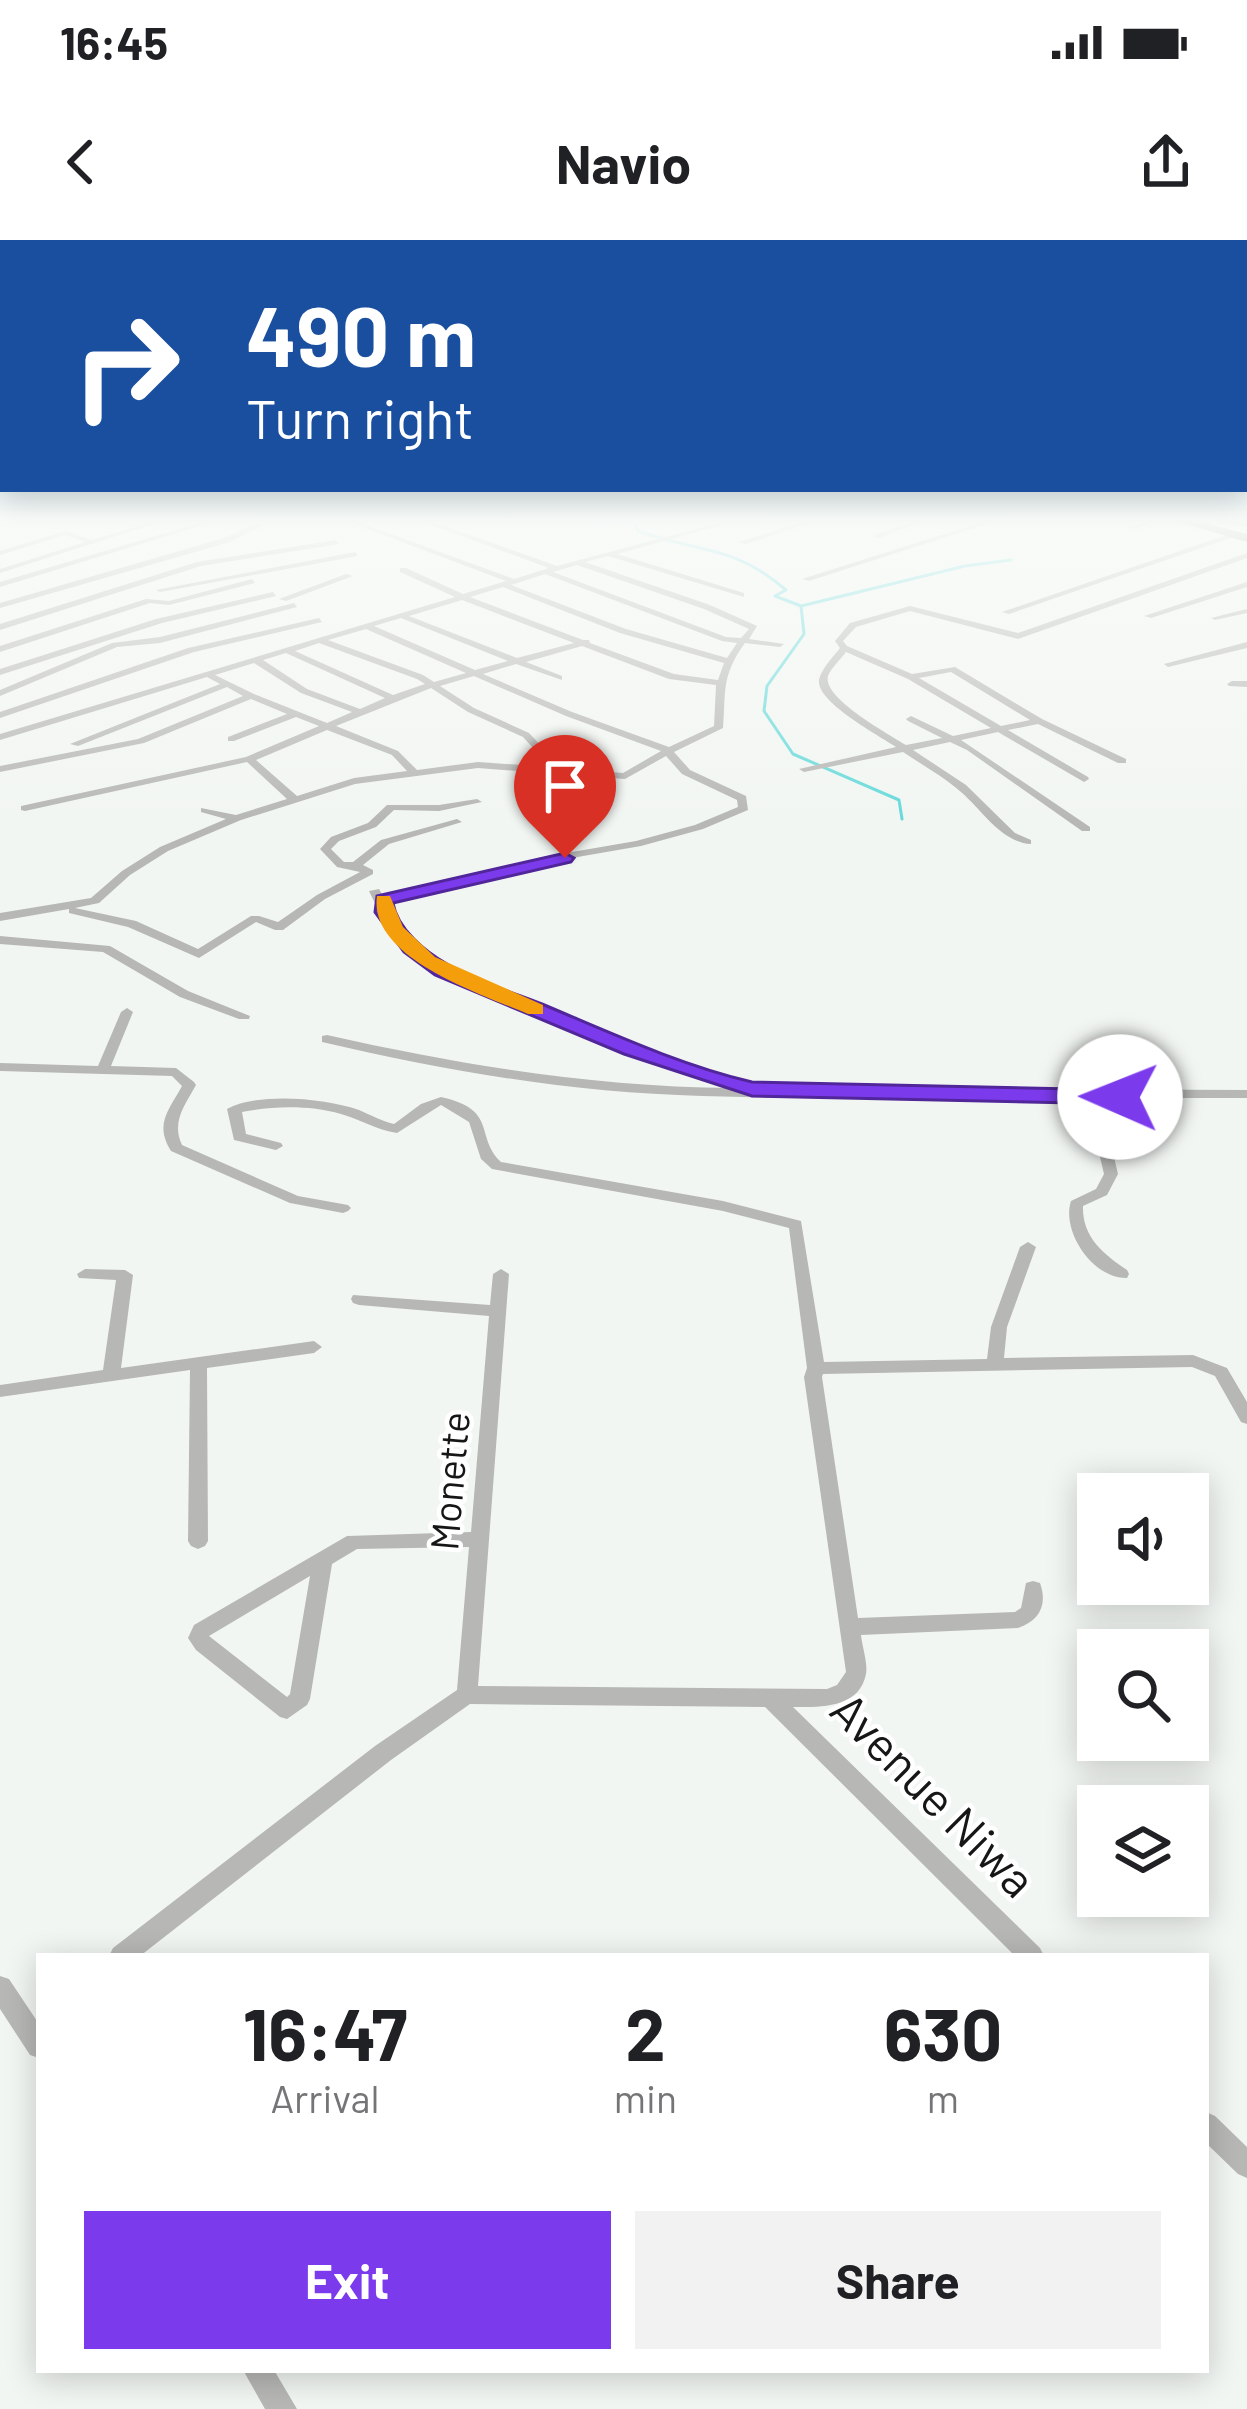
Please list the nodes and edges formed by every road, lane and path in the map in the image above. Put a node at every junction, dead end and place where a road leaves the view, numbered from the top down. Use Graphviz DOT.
graph roads {
  1 [pos="91,619"];
  2 [pos="173,619"];
  3 [pos="240,619"];
  4 [pos="390,619"];
  5 [pos="410,619"];
  6 [pos="523,619"];
  7 [pos="594,619"];
  8 [pos="662,619"];
  9 [pos="734,619"];
  10 [pos="870,619"];
  11 [pos="950,619"];
  12 [pos="1065,619"];
  13 [pos="26,620"];
  14 [pos="319,620"];
  15 [pos="366,626"];
  16 [pos="0,627"];
  17 [pos="45,634"];
  18 [pos="339,634"];
  19 [pos="319,640"];
  20 [pos="737,641"];
  21 [pos="586,642"];
  22 [pos="780,644"];
  23 [pos="1247,645"];
  24 [pos="844,648"];
  25 [pos="0,649"];
  26 [pos="286,650"];
  27 [pos="256,660"];
  28 [pos="728,661"];
  29 [pos="519,662"];
  30 [pos="1168,664"];
  31 [pos="0,672"];
  32 [pos="206,674"];
  33 [pos="473,674"];
  34 [pos="911,677"];
  35 [pos="559,678"];
  36 [pos="723,683"];
  37 [pos="227,684"];
  38 [pos="1232,684"];
  39 [pos="1247,684"];
  40 [pos="431,686"];
  41 [pos="0,693"];
  42 [pos="250,696"];
  43 [pos="392,698"];
  44 [pos="357,711"];
  45 [pos="296,714"];
  46 [pos="0,716"];
  47 [pos="910,719"];
  48 [pos="1039,721"];
  49 [pos="324,725"];
  50 [pos="998,728"];
  51 [pos="0,737"];
  52 [pos="231,739"];
  53 [pos="952,739"];
  54 [pos="902,750"];
  55 [pos="668,751"];
  56 [pos="55,755"];
  57 [pos="250,759"];
  58 [pos="1122,761"];
  59 [pos="0,769"];
  60 [pos="525,769"];
  61 [pos="804,770"];
  62 [pos="413,772"];
  63 [pos="1084,778"];
  64 [pos="294,799"];
  65 [pos="477,802"];
  66 [pos="25,808"];
  67 [pos="206,810"];
  68 [pos="237,818"];
  69 [pos="457,822"];
  70 [pos="1086,829"];
  71 [pos="1011,835"];
  72 [pos="1027,842"];
  73 [pos="1008,856"];
  74 [pos="355,866"];
  75 [pos="49,908"];
  76 [pos="0,917"];
  77 [pos="0,940"];
  78 [pos="128,1012"];
  79 [pos="244,1016"];
  80 [pos="327,1039"];
  81 [pos="0,1067"];
  82 [pos="104,1067"];
  83 [pos="752,1089"];
  84 [pos="1247,1094"];
  85 [pos="1094,1097"];
  86 [pos="276,1146"];
  87 [pos="343,1208"];
  88 [pos="1028,1247"];
  89 [pos="85,1274"];
  90 [pos="501,1274"];
  91 [pos="1121,1274"];
  92 [pos="358,1300"];
  93 [pos="500,1311"];
  94 [pos="314,1347"];
  95 [pos="995,1365"];
  96 [pos="199,1366"];
  97 [pos="816,1368"];
  98 [pos="111,1376"];
  99 [pos="0,1390"];
  100 [pos="1247,1417"];
  101 [pos="480,1538"];
  102 [pos="197,1541"];
  103 [pos="323,1557"];
  104 [pos="1033,1589"];
  105 [pos="850,1628"];
  106 [pos="467,1694"];
  107 [pos="770,1698"];
  108 [pos="125,1953"];
  109 [pos="1029,1953"];
  110 [pos="0,1988"];
  111 [pos="35,2031"];
  112 [pos="1209,2128"];
  113 [pos="1247,2165"];
  114 [pos="259,2373"];
  115 [pos="282,2409"];
  1 -- 17 [label="street"];
  2 -- 31 [label="street"];
  3 -- 41 [label="street"];
  4 -- 15 [label="street"];
  5 -- 29 [label="street"];
  6 -- 21 [label="street"];
  7 -- 28 [label="street"];
  8 -- 20 [label="street"];
  9 -- 20 [label="street"];
  10 -- 24 [label="street"];
  11 -- 12 [label="street"];
  13 -- 16 [label="street"];
  13 -- 17 [label="street"];
  14 -- 18 [label="street"];
  14 -- 46 [label="street"];
  15 -- 18 [label="street"];
  15 -- 33 [label="street"];
  17 -- 25 [label="street"];
  18 -- 19 [label="street"];
  19 -- 26 [label="street"];
  19 -- 40 [label="street"];
  20 -- 22 [label="street"];
  20 -- 28 [label="street"];
  21 -- 29 [label="street"];
  21 -- 36 [label="street"];
  23 -- 30 [label="street"];
  24 -- 34 [label="street"];
  24 -- 54 [label="street"];
  26 -- 27 [label="street"];
  26 -- 43 [label="street"];
  27 -- 32 [label="street"];
  27 -- 44 [label="street"];
  28 -- 36 [label="street"];
  29 -- 33 [label="street"];
  29 -- 35 [label="street"];
  32 -- 37 [label="street"];
  32 -- 51 [label="street"];
  33 -- 40 [label="street"];
  33 -- 55 [label="street"];
  34 -- 48 [label="street"];
  34 -- 50 [label="street"];
  36 -- 55 [label="street"];
  37 -- 42 [label="street"];
  37 -- 56 [label="street"];
  38 -- 39 [label="street"];
  40 -- 43 [label="street"];
  40 -- 60 [label="street"];
  42 -- 45 [label="street"];
  42 -- 56 [label="street"];
  43 -- 44 [label="street"];
  44 -- 49 [label="street"];
  45 -- 49 [label="street"];
  45 -- 52 [label="street"];
  47 -- 53 [label="street"];
  48 -- 50 [label="street"];
  48 -- 58 [label="street"];
  49 -- 57 [label="street"];
  49 -- 62 [label="street"];
  50 -- 53 [label="street"];
  50 -- 63 [label="street"];
  53 -- 54 [label="street"];
  53 -- 70 [label="street"];
  54 -- 61 [label="street"];
  54 -- 71 [label="street"];
  55 -- 60 [label="street"];
  55 -- 83 [label="street"];
  56 -- 59 [label="street"];
  57 -- 64 [label="street"];
  57 -- 66 [label="street"];
  60 -- 62 [label="street"];
  62 -- 64 [label="street"];
  64 -- 68 [label="street"];
  65 -- 74 [label="street"];
  67 -- 68 [label="street"];
  68 -- 75 [label="street"];
  69 -- 74 [label="street"];
  71 -- 72 [label="street"];
  71 -- 73 [label="street"];
  74 -- 75 [label="street"];
  75 -- 76 [label="street"];
  77 -- 79 [label="street"];
  78 -- 82 [label="street"];
  80 -- 83 [label="street"];
  81 -- 82 [label="street"];
  82 -- 87 [label="street"];
  83 -- 85 [label="street"];
  84 -- 85 [label="street"];
  85 -- 91 [label="street"];
  86 -- 97 [label="street"];
  88 -- 95 [label="street"];
  89 -- 98 [label="street"];
  90 -- 93 [label="street, Monette"];
  92 -- 93 [label="street"];
  93 -- 101 [label="street, Monette"];
  94 -- 96 [label="street"];
  95 -- 97 [label="street"];
  95 -- 100 [label="street"];
  96 -- 98 [label="street"];
  96 -- 102 [label="street"];
  97 -- 105 [label="street"];
  98 -- 99 [label="street"];
  101 -- 103 [label="street"];
  101 -- 106 [label="street, Monette"];
  103 -- 103 [label="street"];
  104 -- 105 [label="street"];
  105 -- 107 [label="street"];
  106 -- 107 [label="street"];
  106 -- 108 [label="street"];
  107 -- 109 [label="street, Avenue Niwa"];
  110 -- 111 [label="street"];
  112 -- 113 [label="street"];
  114 -- 115 [label="street"];
}
